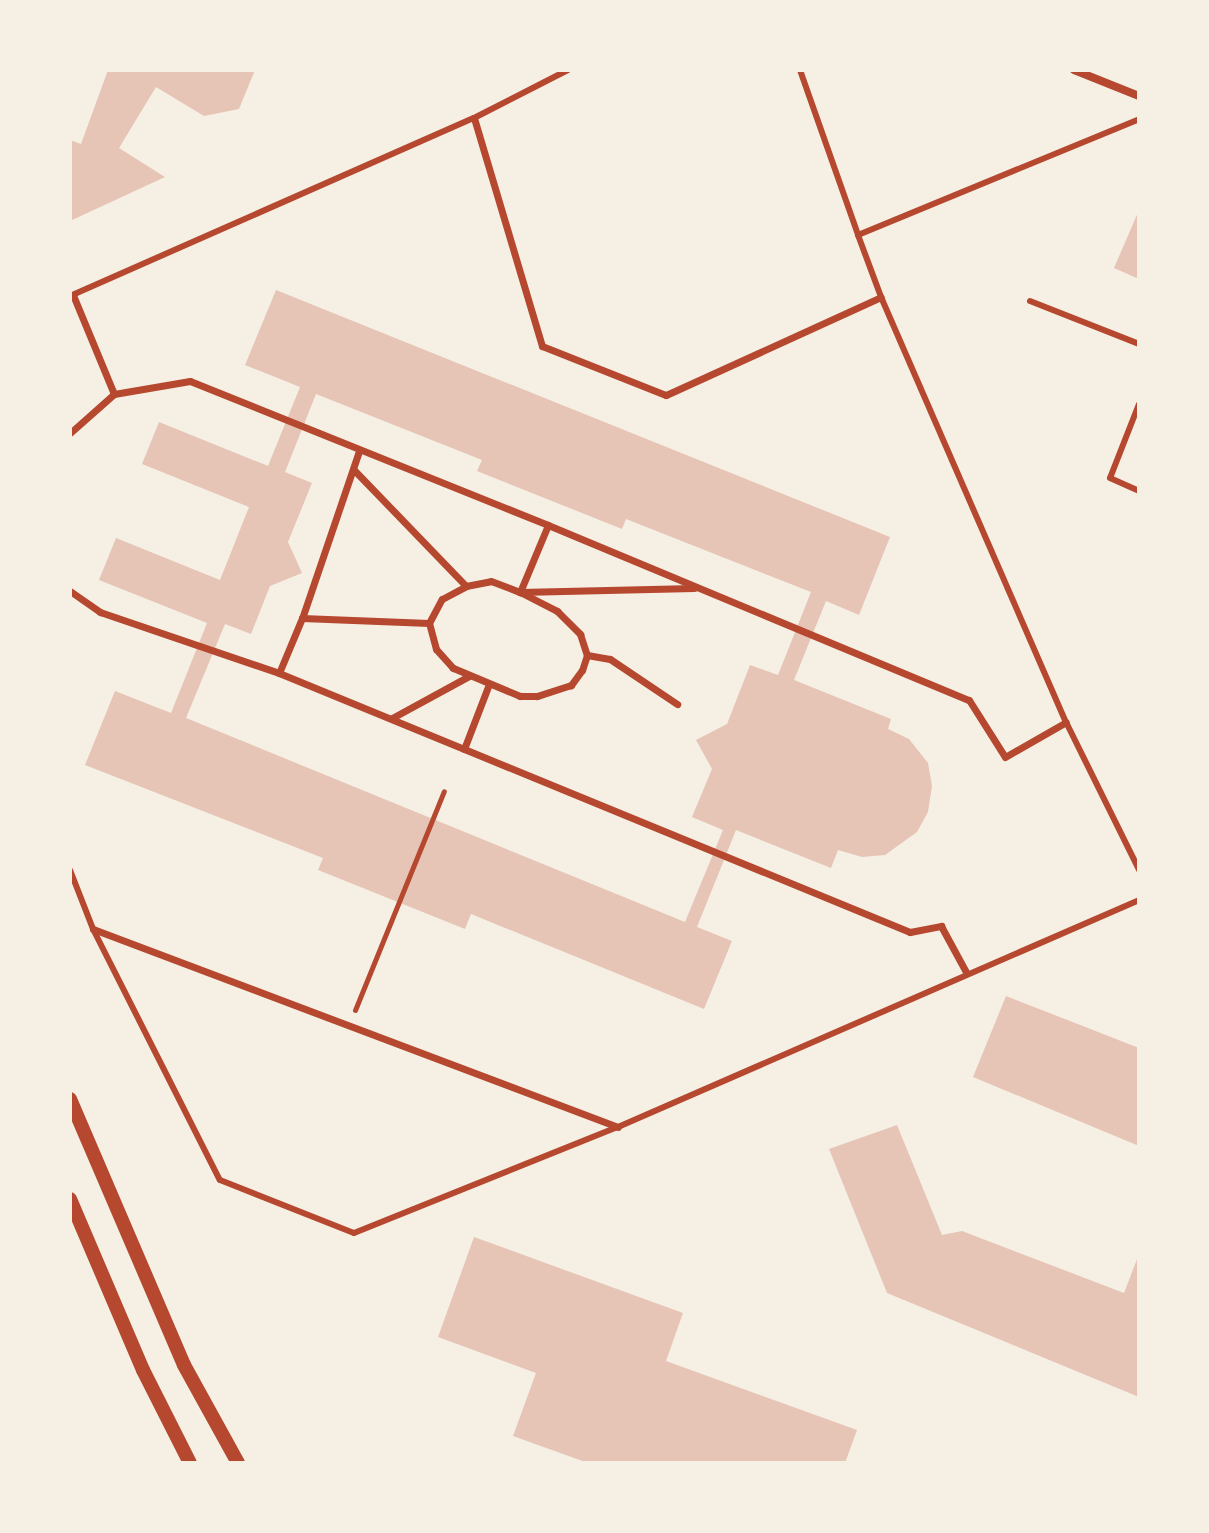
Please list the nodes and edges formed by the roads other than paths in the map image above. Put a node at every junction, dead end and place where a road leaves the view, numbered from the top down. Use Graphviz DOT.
graph roads {
  1 [pos="568,70"];
  2 [pos="800,70"];
  3 [pos="1074,70"];
  4 [pos="1139,96"];
  5 [pos="474,118"];
  6 [pos="1139,119"];
  7 [pos="858,235"];
  8 [pos="71,295"];
  9 [pos="881,297"];
  10 [pos="1030,301"];
  11 [pos="1139,344"];
  12 [pos="114,394"];
  13 [pos="1139,404"];
  14 [pos="70,433"];
  15 [pos="359,451"];
  16 [pos="354,470"];
  17 [pos="1139,491"];
  18 [pos="548,525"];
  19 [pos="466,586"];
  20 [pos="696,588"];
  21 [pos="70,591"];
  22 [pos="520,592"];
  23 [pos="302,618"];
  24 [pos="429,623"];
  25 [pos="587,655"];
  26 [pos="279,673"];
  27 [pos="469,676"];
  28 [pos="489,684"];
  29 [pos="677,704"];
  30 [pos="392,718"];
  31 [pos="1066,722"];
  32 [pos="464,749"];
  33 [pos="70,870"];
  34 [pos="1139,870"];
  35 [pos="1139,900"];
  36 [pos="93,929"];
  37 [pos="966,972"];
  38 [pos="70,1099"];
  39 [pos="618,1127"];
  40 [pos="70,1199"];
  41 [pos="190,1463"];
  42 [pos="238,1463"];
  1 -- 5 [label="lane"];
  2 -- 7 [label="lane"];
  3 -- 4 [label="street"];
  5 -- 8 [label="lane"];
  5 -- 9 [label="street"];
  6 -- 7 [label="lane"];
  7 -- 9 [label="lane"];
  8 -- 12 [label="street"];
  9 -- 31 [label="lane"];
  10 -- 11 [label="lane"];
  12 -- 14 [label="street"];
  12 -- 15 [label="street"];
  13 -- 17 [label="lane"];
  15 -- 16 [label="street"];
  15 -- 18 [label="street"];
  16 -- 19 [label="street"];
  16 -- 23 [label="street"];
  18 -- 20 [label="street"];
  18 -- 22 [label="street"];
  19 -- 22 [label="street"];
  19 -- 24 [label="street"];
  20 -- 22 [label="street"];
  20 -- 31 [label="street"];
  21 -- 26 [label="street"];
  22 -- 25 [label="street"];
  23 -- 24 [label="street"];
  23 -- 26 [label="street"];
  24 -- 27 [label="street"];
  25 -- 28 [label="street"];
  25 -- 29 [label="street"];
  26 -- 30 [label="street"];
  27 -- 28 [label="street"];
  27 -- 30 [label="street"];
  28 -- 32 [label="street"];
  30 -- 32 [label="street"];
  31 -- 34 [label="lane"];
  32 -- 37 [label="street"];
  33 -- 36 [label="lane"];
  35 -- 37 [label="lane"];
  36 -- 39 [label="street"];
  36 -- 39 [label="lane"];
  37 -- 39 [label="lane"];
  38 -- 42 [label="street"];
  40 -- 41 [label="street"];
}
